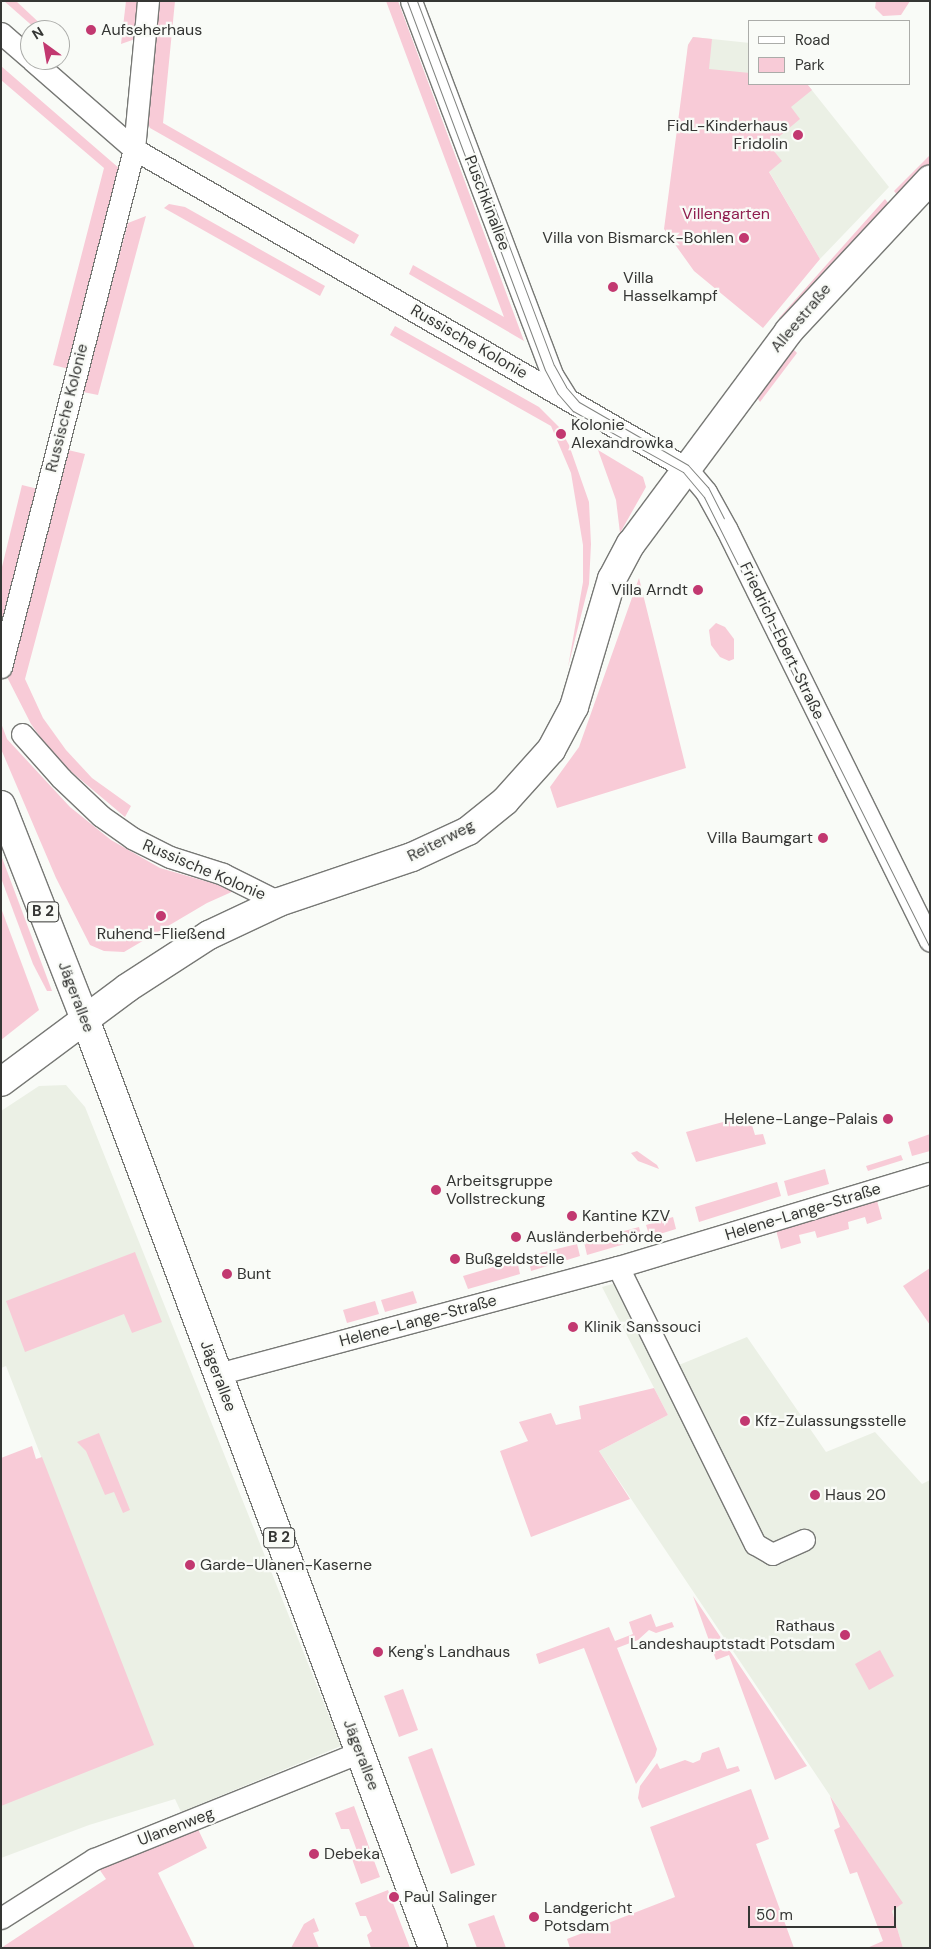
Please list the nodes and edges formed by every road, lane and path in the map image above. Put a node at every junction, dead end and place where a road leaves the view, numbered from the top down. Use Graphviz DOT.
graph roads {
  1 [pos="148,1"];
  2 [pos="411,1"];
  3 [pos="1,33"];
  4 [pos="20,49"];
  5 [pos="44,70"];
  6 [pos="134,149"];
  7 [pos="930,180"];
  8 [pos="570,400"];
  9 [pos="686,468"];
  10 [pos="1,667"];
  11 [pos="22,734"];
  12 [pos="1,805"];
  13 [pos="279,902"];
  14 [pos="930,940"];
  15 [pos="85,1019"];
  16 [pos="1,1082"];
  17 [pos="930,1173"];
  18 [pos="618,1267"];
  19 [pos="218,1374"];
  20 [pos="804,1540"];
  21 [pos="360,1752"];
  22 [pos="1,1918"];
  23 [pos="433,1948"];
  1 -- 6 [label="street, Russische Kolonie"];
  2 -- 8 [label="street, Puschkinallee"];
  3 -- 4 [label="street, Russische Kolonie"];
  5 -- 6 [label="street, Russische Kolonie"];
  6 -- 8 [label="street, Russische Kolonie"];
  6 -- 10 [label="street, Russische Kolonie"];
  7 -- 9 [label="street, Alleestraße"];
  8 -- 9 [label="street, Friedrich-Ebert-Straße"];
  9 -- 13 [label="street, Reiterweg"];
  9 -- 14 [label="street, Friedrich-Ebert-Straße"];
  11 -- 13 [label="street, Russische Kolonie"];
  12 -- 15 [label="street, Jägerallee / B 2"];
  13 -- 15 [label="street, Reiterweg"];
  15 -- 16 [label="street, Reiterweg"];
  15 -- 19 [label="street, Jägerallee / B 2"];
  17 -- 18 [label="street, Helene-Lange-Straße"];
  18 -- 19 [label="street, Helene-Lange-Straße"];
  18 -- 20 [label="street"];
  19 -- 21 [label="street, Jägerallee / B 2"];
  21 -- 22 [label="street, Ulanenweg"];
  21 -- 23 [label="street, Jägerallee / B 2"];
}
